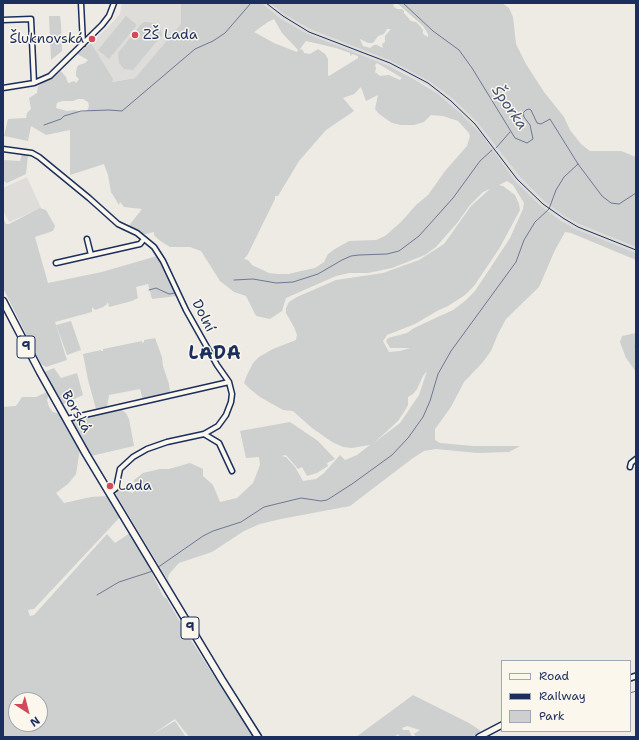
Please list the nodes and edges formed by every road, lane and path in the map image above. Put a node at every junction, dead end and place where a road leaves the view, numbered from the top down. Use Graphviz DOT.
graph roads {
  1 [pos="81,3"];
  2 [pos="114,3"];
  3 [pos="3,20"];
  4 [pos="83,44"];
  5 [pos="34,84"];
  6 [pos="3,88"];
  7 [pos="3,150"];
  8 [pos="88,239"];
  9 [pos="144,239"];
  10 [pos="91,255"];
  11 [pos="56,264"];
  12 [pos="3,301"];
  13 [pos="229,382"];
  14 [pos="67,419"];
  15 [pos="204,434"];
  16 [pos="636,460"];
  17 [pos="630,467"];
  18 [pos="232,471"];
  19 [pos="110,494"];
  20 [pos="501,726"];
  21 [pos="258,737"];
  22 [pos="479,737"];
  1 -- 4 [label="street"];
  2 -- 4 [label="street"];
  3 -- 5 [label="street"];
  4 -- 5 [label="street"];
  5 -- 6 [label="street"];
  7 -- 9 [label="street, Dolní"];
  8 -- 10 [label="street"];
  9 -- 10 [label="street"];
  9 -- 13 [label="street, Dolní"];
  10 -- 11 [label="street"];
  12 -- 14 [label="main road, Borská / 9"];
  13 -- 14 [label="street"];
  13 -- 15 [label="street, Dolní"];
  14 -- 19 [label="main road, Borská / 9"];
  15 -- 18 [label="street"];
  15 -- 19 [label="street, Dolní"];
  16 -- 17 [label="street"];
  19 -- 21 [label="main road, Borská / 9"];
  20 -- 22 [label="street"];
}
